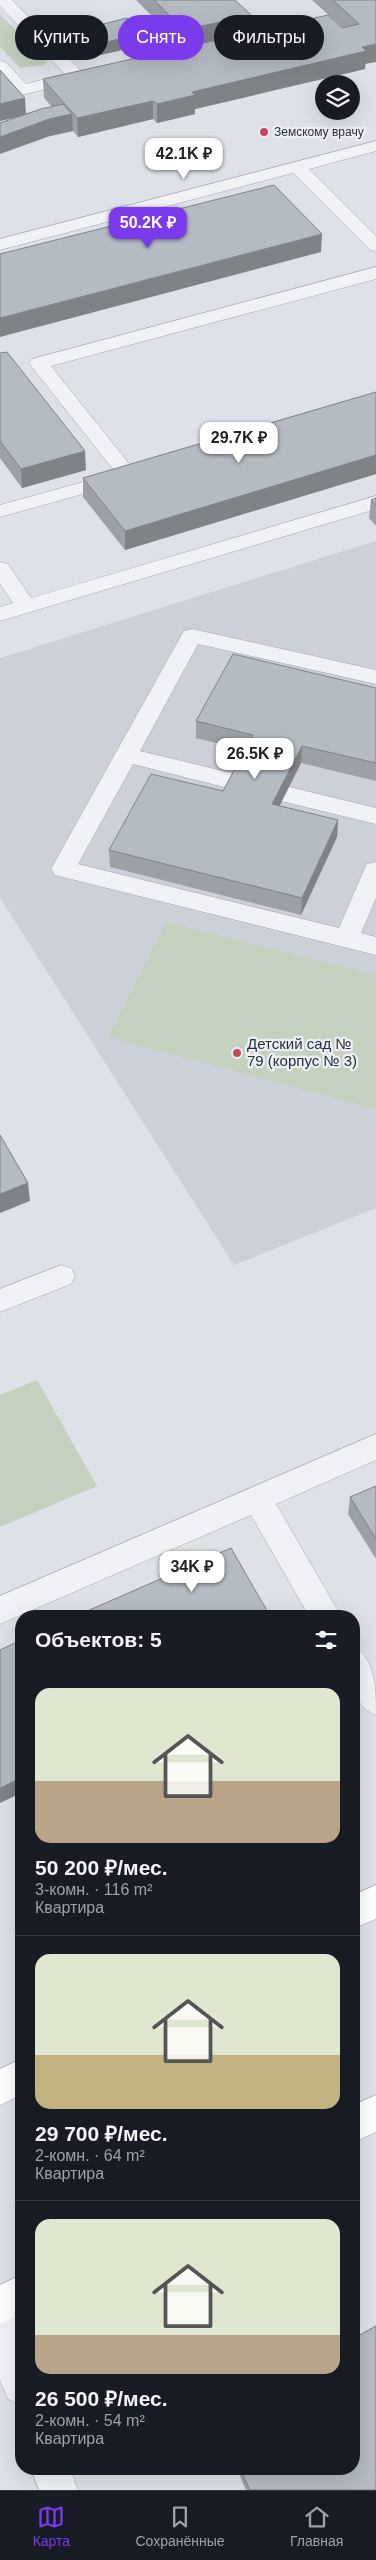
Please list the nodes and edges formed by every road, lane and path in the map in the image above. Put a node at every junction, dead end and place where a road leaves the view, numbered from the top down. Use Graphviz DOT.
graph roads {
  1 [pos="3,0"];
  2 [pos="0,66"];
  3 [pos="376,146"];
  4 [pos="297,167"];
  5 [pos="0,244"];
  6 [pos="376,246"];
  7 [pos="376,273"];
  8 [pos="376,502"];
  9 [pos="0,511"];
  10 [pos="0,569"];
  11 [pos="26,606"];
  12 [pos="0,614"];
  13 [pos="376,677"];
  14 [pos="126,755"];
  15 [pos="236,782"];
  16 [pos="286,794"];
  17 [pos="376,816"];
  18 [pos="376,870"];
  19 [pos="346,939"];
  20 [pos="376,946"];
  21 [pos="61,1276"];
  22 [pos="0,1301"];
  23 [pos="376,1447"];
  24 [pos="257,1499"];
  25 [pos="0,1610"];
  26 [pos="322,1610"];
  27 [pos="360,1672"];
  28 [pos="376,1700"];
  29 [pos="376,1901"];
  30 [pos="360,1909"];
  31 [pos="15,2080"];
  32 [pos="0,2088"];
  33 [pos="376,2113"];
  34 [pos="360,2121"];
  35 [pos="15,2297"];
  36 [pos="0,2305"];
  37 [pos="0,2324"];
  38 [pos="15,2368"];
  39 [pos="53,2475"];
  40 [pos="59,2490"];
  1 -- 2 [label="street"];
  3 -- 4 [label="street"];
  4 -- 5 [label="street"];
  4 -- 6 [label="street"];
  7 -- 9 [label="street"];
  8 -- 11 [label="street"];
  10 -- 11 [label="street"];
  11 -- 12 [label="street"];
  13 -- 14 [label="street"];
  14 -- 15 [label="street"];
  14 -- 19 [label="street"];
  16 -- 17 [label="street"];
  18 -- 19 [label="street"];
  19 -- 20 [label="street"];
  21 -- 22 [label="street"];
  23 -- 24 [label="street"];
  24 -- 25 [label="street"];
  24 -- 26 [label="street"];
  27 -- 28 [label="street"];
  29 -- 30 [label="main road"];
  31 -- 32 [label="main road"];
  33 -- 34 [label="main road"];
  35 -- 36 [label="main road"];
  37 -- 38 [label="street"];
  39 -- 40 [label="street"];
}
